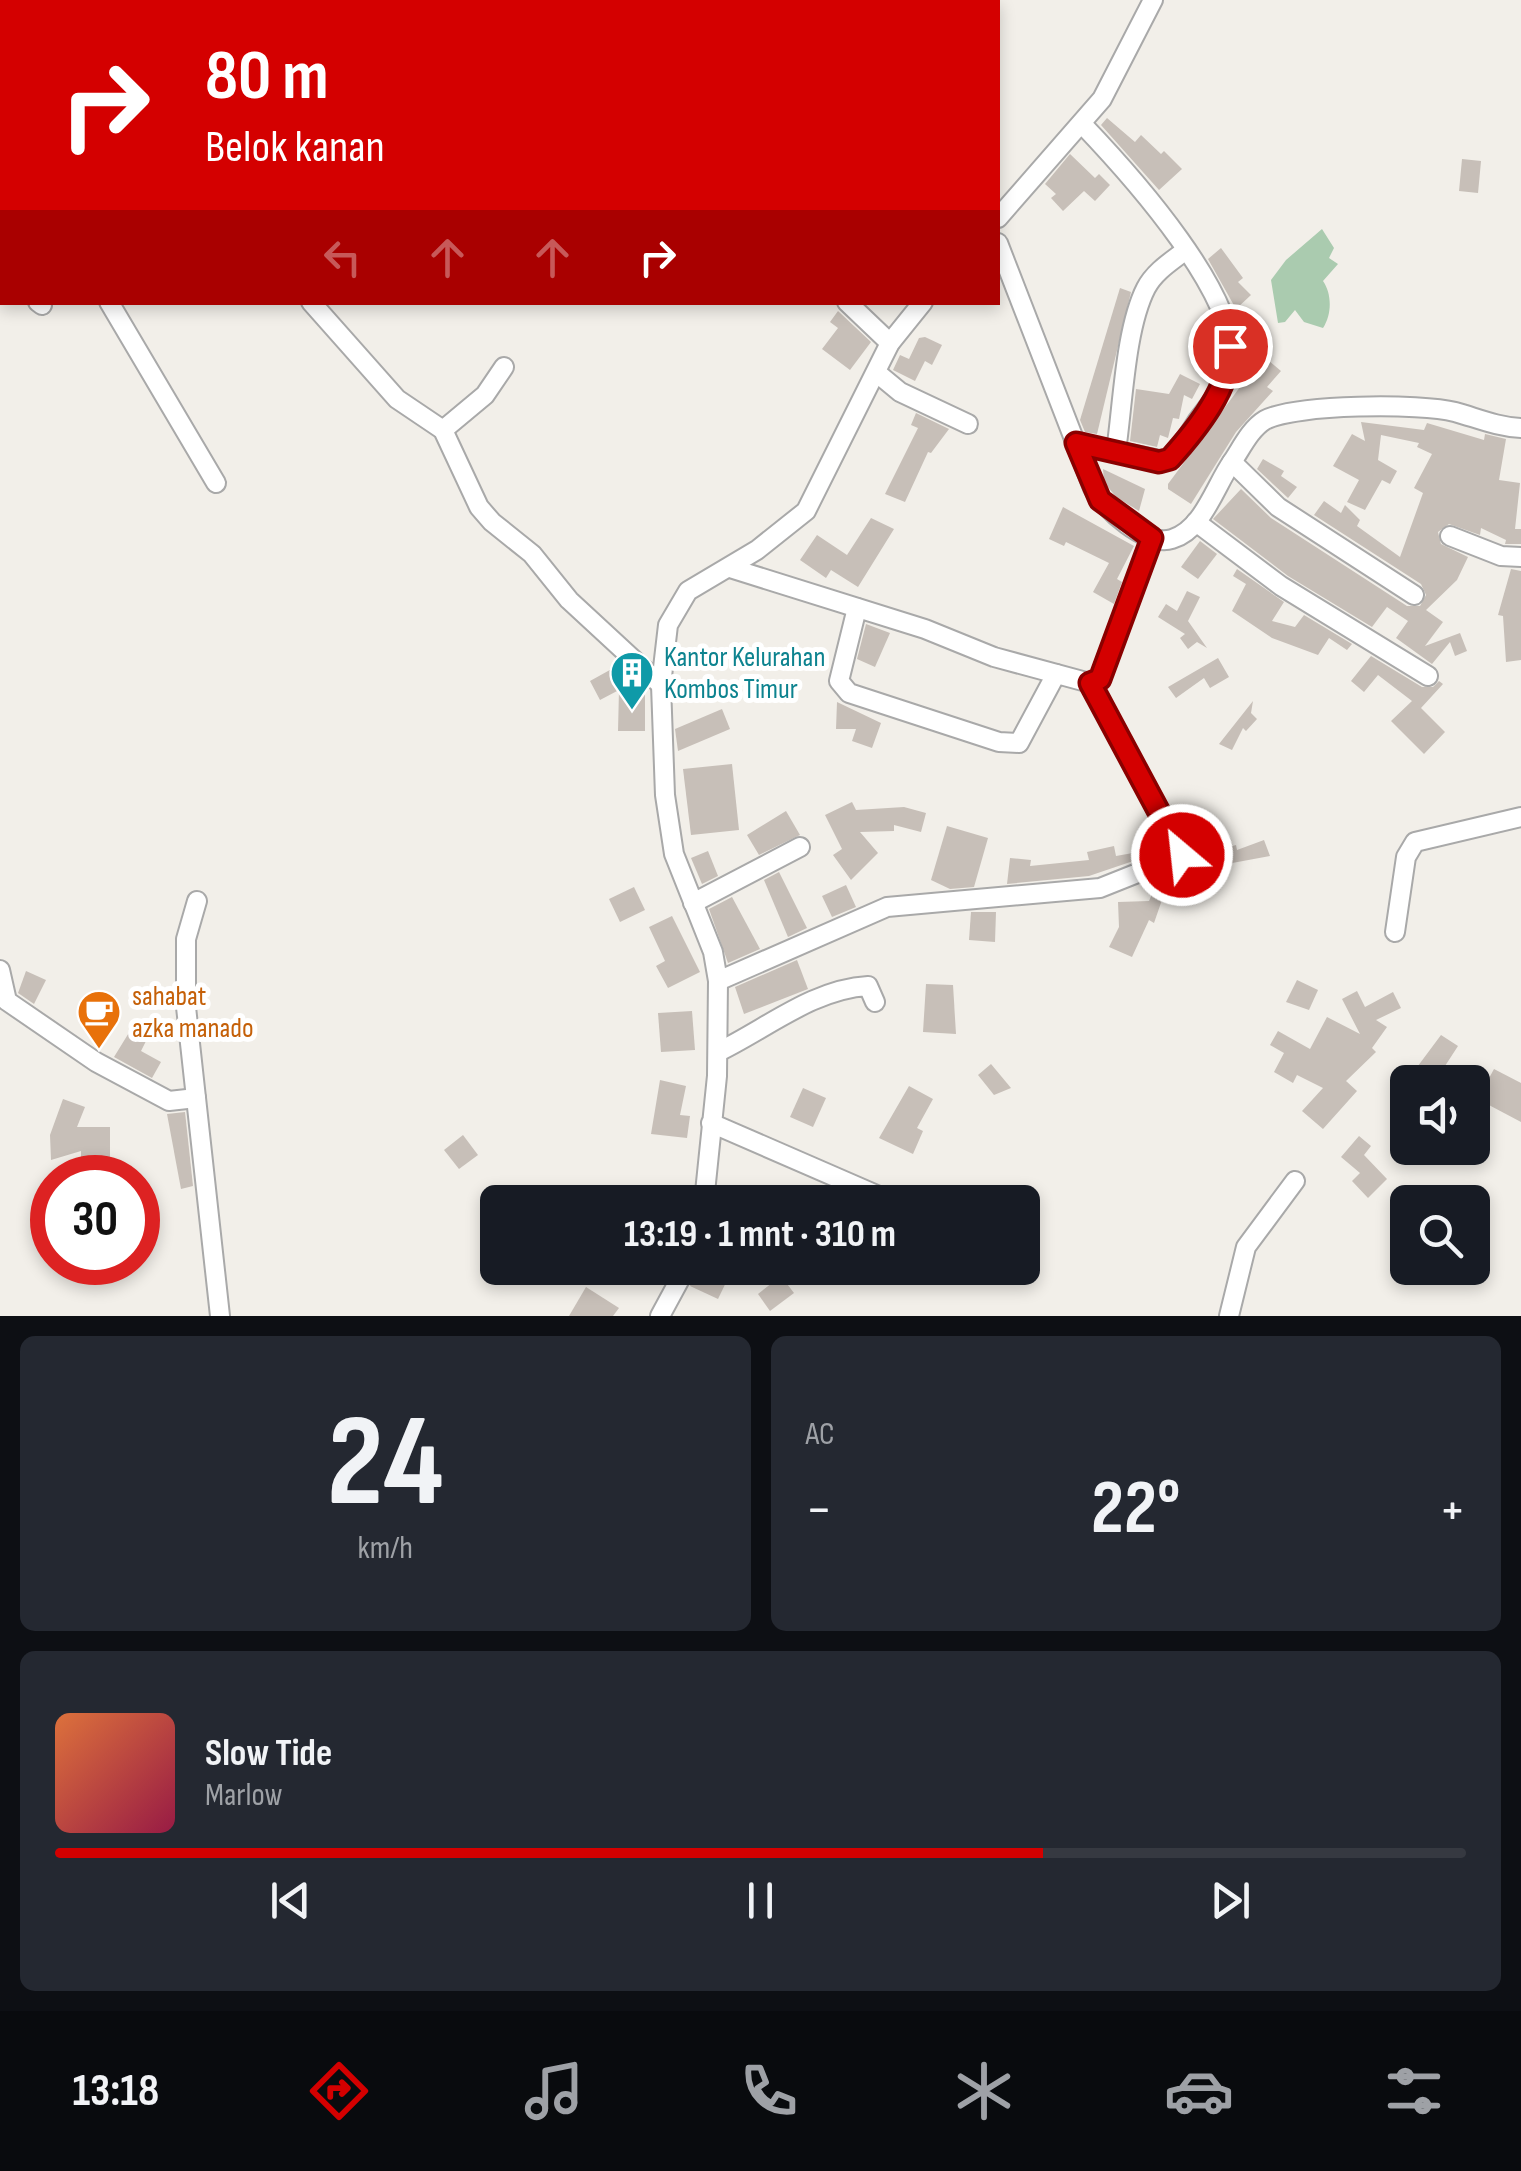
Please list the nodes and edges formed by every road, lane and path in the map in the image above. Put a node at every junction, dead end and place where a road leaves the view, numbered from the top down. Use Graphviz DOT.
graph roads {
  1 [pos="1153,0"];
  2 [pos="1083,125"];
  3 [pos="1000,216"];
  4 [pos="1000,248"];
  5 [pos="1186,250"];
  6 [pos="111,305"];
  7 [pos="314,305"];
  8 [pos="850,305"];
  9 [pos="921,305"];
  10 [pos="890,343"];
  11 [pos="504,368"];
  12 [pos="877,373"];
  13 [pos="968,424"];
  14 [pos="1521,428"];
  15 [pos="443,430"];
  16 [pos="1076,443"];
  17 [pos="1116,451"];
  18 [pos="1232,462"];
  19 [pos="216,483"];
  20 [pos="1196,522"];
  21 [pos="1450,536"];
  22 [pos="1152,538"];
  23 [pos="1521,557"];
  24 [pos="730,568"];
  25 [pos="1414,595"];
  26 [pos="857,608"];
  27 [pos="1056,674"];
  28 [pos="1428,676"];
  29 [pos="1090,683"];
  30 [pos="661,686"];
  31 [pos="1521,817"];
  32 [pos="1218,841"];
  33 [pos="800,848"];
  34 [pos="1182,855"];
  35 [pos="197,901"];
  36 [pos="693,903"];
  37 [pos="1394,932"];
  38 [pos="0,970"];
  39 [pos="718,980"];
  40 [pos="874,1002"];
  41 [pos="718,1052"];
  42 [pos="196,1098"];
  43 [pos="712,1124"];
  44 [pos="1295,1181"];
  45 [pos="706,1185"];
  46 [pos="853,1185"];
  47 [pos="677,1285"];
  48 [pos="220,1316"];
  49 [pos="660,1316"];
  50 [pos="1229,1316"];
  1 -- 2 [label="street"];
  2 -- 3 [label="street"];
  2 -- 5 [label="street"];
  4 -- 16 [label="street"];
  5 -- 17 [label="street"];
  5 -- 17 [label="street"];
  6 -- 19 [label="street"];
  7 -- 15 [label="street"];
  8 -- 10 [label="street"];
  9 -- 10 [label="street"];
  10 -- 12 [label="street"];
  11 -- 15 [label="street"];
  12 -- 13 [label="street"];
  12 -- 24 [label="street"];
  14 -- 18 [label="street"];
  15 -- 30 [label="street"];
  16 -- 17 [label="street"];
  16 -- 22 [label="street"];
  18 -- 20 [label="street"];
  18 -- 25 [label="street"];
  20 -- 22 [label="street"];
  20 -- 28 [label="street"];
  21 -- 23 [label="street"];
  22 -- 29 [label="street"];
  24 -- 26 [label="street"];
  24 -- 30 [label="street"];
  26 -- 27 [label="street"];
  26 -- 27 [label="street"];
  27 -- 29 [label="street"];
  29 -- 34 [label="street"];
  30 -- 36 [label="street"];
  31 -- 37 [label="street"];
  32 -- 34 [label="street"];
  33 -- 36 [label="street"];
  34 -- 39 [label="street"];
  35 -- 42 [label="street"];
  36 -- 39 [label="street"];
  38 -- 42 [label="street"];
  39 -- 41 [label="street"];
  40 -- 41 [label="street"];
  41 -- 43 [label="street"];
  42 -- 48 [label="street"];
  43 -- 45 [label="street"];
  43 -- 46 [label="street"];
  44 -- 50 [label="street"];
  47 -- 49 [label="street"];
}
